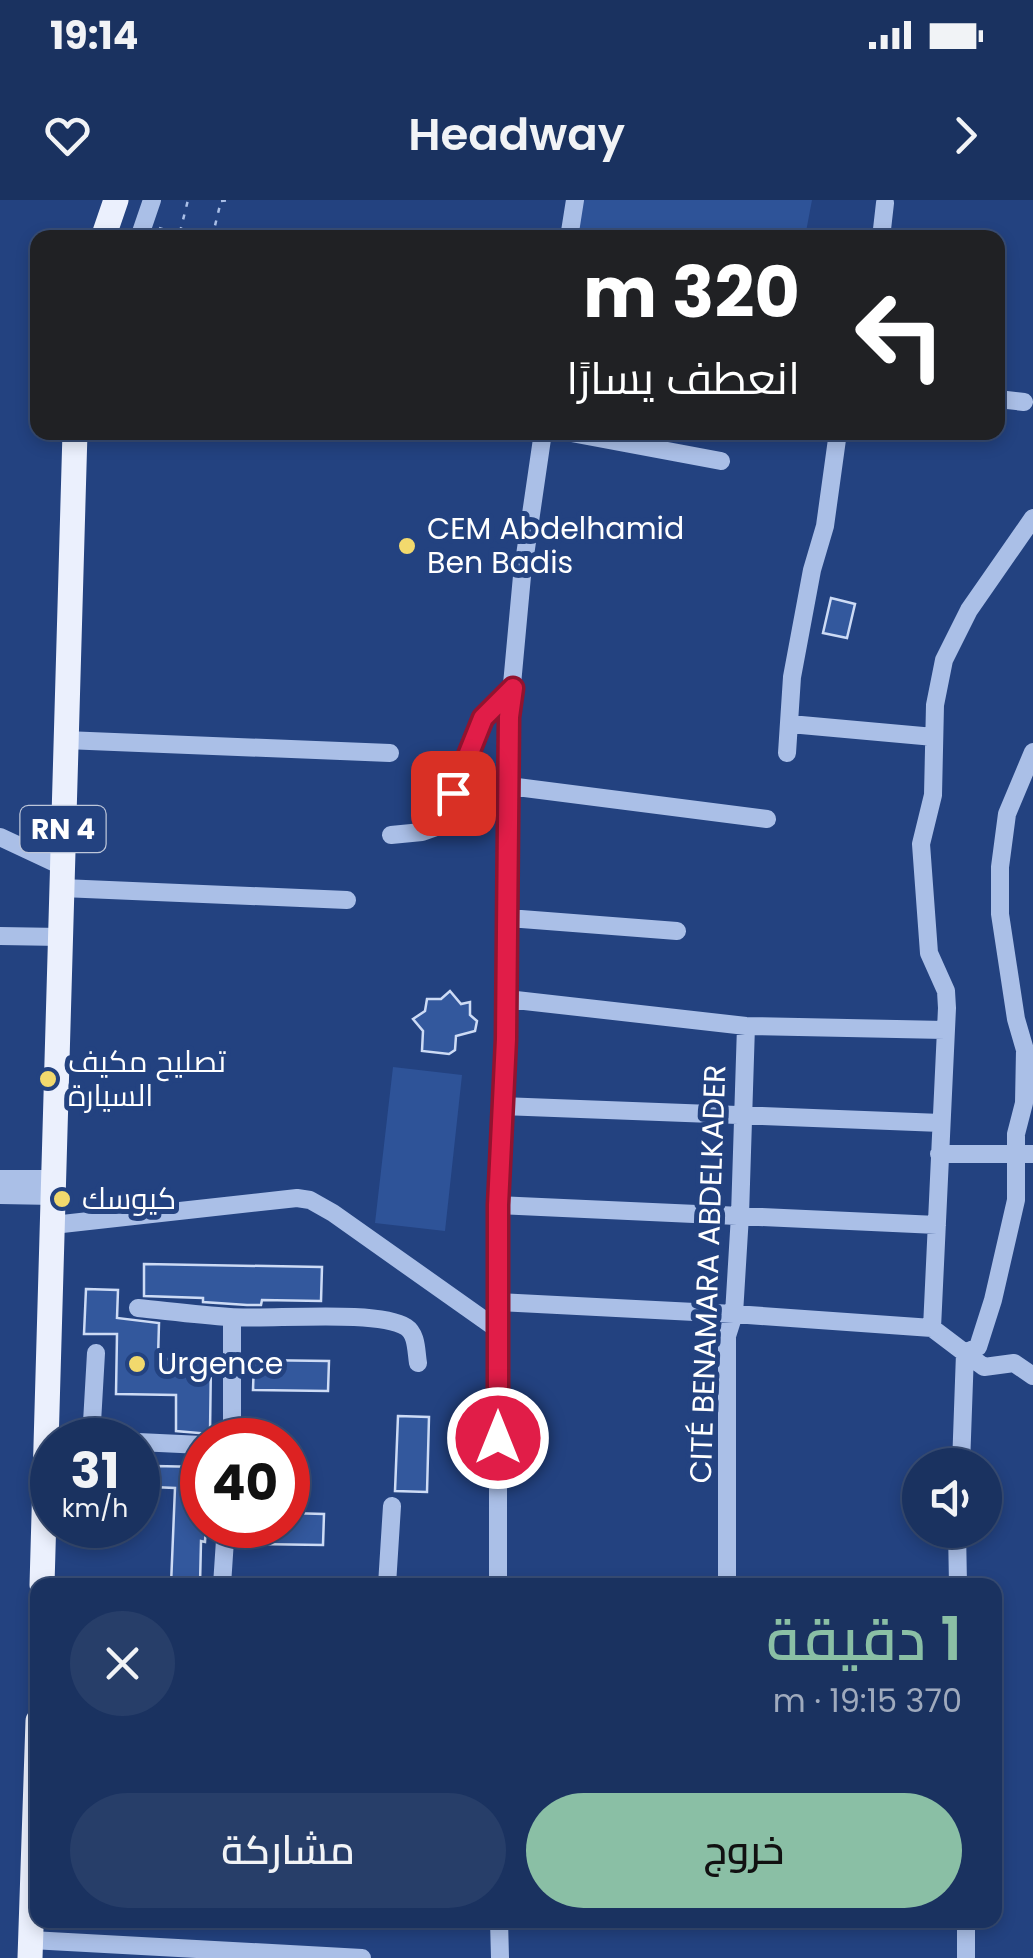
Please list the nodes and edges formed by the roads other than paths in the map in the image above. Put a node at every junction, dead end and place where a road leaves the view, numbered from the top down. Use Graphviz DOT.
graph roads {
  1 [pos="116,200"];
  2 [pos="152,200"];
  3 [pos="575,200"];
  4 [pos="885,203"];
  5 [pos="106,230"];
  6 [pos="141,230"];
  7 [pos="570,230"];
  8 [pos="881,230"];
  9 [pos="1028,400"];
  10 [pos="1033,421"];
  11 [pos="75,440"];
  12 [pos="542,440"];
  13 [pos="608,440"];
  14 [pos="837,440"];
  15 [pos="720,461"];
  16 [pos="1033,518"];
  17 [pos="513,688"];
  18 [pos="790,724"];
  19 [pos="934,736"];
  20 [pos="65,740"];
  21 [pos="1033,752"];
  22 [pos="390,753"];
  23 [pos="787,753"];
  24 [pos="509,786"];
  25 [pos="767,819"];
  26 [pos="391,835"];
  27 [pos="0,837"];
  28 [pos="62,877"];
  29 [pos="347,900"];
  30 [pos="508,918"];
  31 [pos="678,931"];
  32 [pos="0,936"];
  33 [pos="61,937"];
  34 [pos="507,999"];
  35 [pos="746,1026"];
  36 [pos="945,1030"];
  37 [pos="1029,1044"];
  38 [pos="504,1106"];
  39 [pos="743,1116"];
  40 [pos="940,1123"];
  41 [pos="940,1154"];
  42 [pos="1025,1155"];
  43 [pos="0,1179"];
  44 [pos="54,1187"];
  45 [pos="0,1195"];
  46 [pos="498,1205"];
  47 [pos="740,1215"];
  48 [pos="52,1225"];
  49 [pos="937,1225"];
  50 [pos="497,1302"];
  51 [pos="138,1308"];
  52 [pos="734,1314"];
  53 [pos="232,1318"];
  54 [pos="932,1328"];
  55 [pos="497,1329"];
  56 [pos="96,1353"];
  57 [pos="965,1353"];
  58 [pos="418,1363"];
  59 [pos="1033,1376"];
  60 [pos="47,1418"];
  61 [pos="93,1418"];
  62 [pos="232,1418"];
  63 [pos="962,1448"];
  64 [pos="392,1506"];
  65 [pos="43,1548"];
  66 [pos="224,1548"];
  67 [pos="958,1548"];
  68 [pos="42,1578"];
  69 [pos="222,1578"];
  70 [pos="387,1578"];
  71 [pos="498,1578"];
  72 [pos="727,1578"];
  73 [pos="958,1578"];
  74 [pos="500,1928"];
  75 [pos="966,1928"];
  76 [pos="30,1949"];
  77 [pos="162,1953"];
  78 [pos="257,1956"];
  79 [pos="362,1958"];
  80 [pos="500,1958"];
  81 [pos="966,1958"];
  1 -- 5 [label="main road"];
  2 -- 6 [label="street"];
  3 -- 7 [label="street"];
  4 -- 8 [label="street"];
  9 -- 10 [label="street"];
  11 -- 20 [label="main road, RN 4"];
  12 -- 17 [label="street"];
  13 -- 15 [label="street"];
  14 -- 18 [label="street"];
  16 -- 19 [label="street"];
  17 -- 24 [label="street"];
  17 -- 26 [label="street"];
  18 -- 19 [label="street"];
  18 -- 23 [label="street"];
  19 -- 36 [label="street"];
  20 -- 22 [label="street"];
  20 -- 28 [label="main road, RN 4"];
  21 -- 37 [label="street"];
  24 -- 25 [label="street"];
  24 -- 30 [label="street"];
  27 -- 28 [label="street"];
  28 -- 29 [label="street"];
  28 -- 33 [label="main road, RN 4"];
  30 -- 31 [label="street"];
  30 -- 34 [label="street"];
  32 -- 33 [label="street"];
  33 -- 44 [label="main road, RN 4"];
  34 -- 35 [label="street"];
  34 -- 38 [label="street"];
  35 -- 36 [label="street"];
  35 -- 39 [label="street, CITÉ BENAMARA ABDELKADER"];
  36 -- 40 [label="street"];
  37 -- 42 [label="street"];
  38 -- 39 [label="street"];
  38 -- 46 [label="street"];
  39 -- 40 [label="street"];
  39 -- 47 [label="street, CITÉ BENAMARA ABDELKADER"];
  40 -- 41 [label="street"];
  41 -- 42 [label="street"];
  41 -- 49 [label="street"];
  42 -- 57 [label="street"];
  43 -- 44 [label="street"];
  44 -- 45 [label="street"];
  44 -- 48 [label="main road, RN 4"];
  46 -- 47 [label="street"];
  46 -- 50 [label="street"];
  47 -- 49 [label="street"];
  47 -- 52 [label="street, CITÉ BENAMARA ABDELKADER"];
  48 -- 55 [label="street"];
  48 -- 60 [label="main road, RN 4"];
  49 -- 54 [label="street"];
  50 -- 52 [label="street"];
  50 -- 55 [label="street"];
  51 -- 53 [label="street"];
  52 -- 54 [label="street"];
  52 -- 72 [label="street, CITÉ BENAMARA ABDELKADER"];
  53 -- 58 [label="street"];
  53 -- 62 [label="street"];
  54 -- 57 [label="street"];
  55 -- 71 [label="street"];
  56 -- 61 [label="street"];
  57 -- 59 [label="street"];
  57 -- 63 [label="street"];
  64 -- 70 [label="street"];
  65 -- 68 [label="main road, RN 4"];
  66 -- 69 [label="street"];
  67 -- 73 [label="street"];
  74 -- 80 [label="street"];
  75 -- 81 [label="street"];
  76 -- 77 [label="street"];
  77 -- 78 [label="street"];
  78 -- 79 [label="street"];
}
